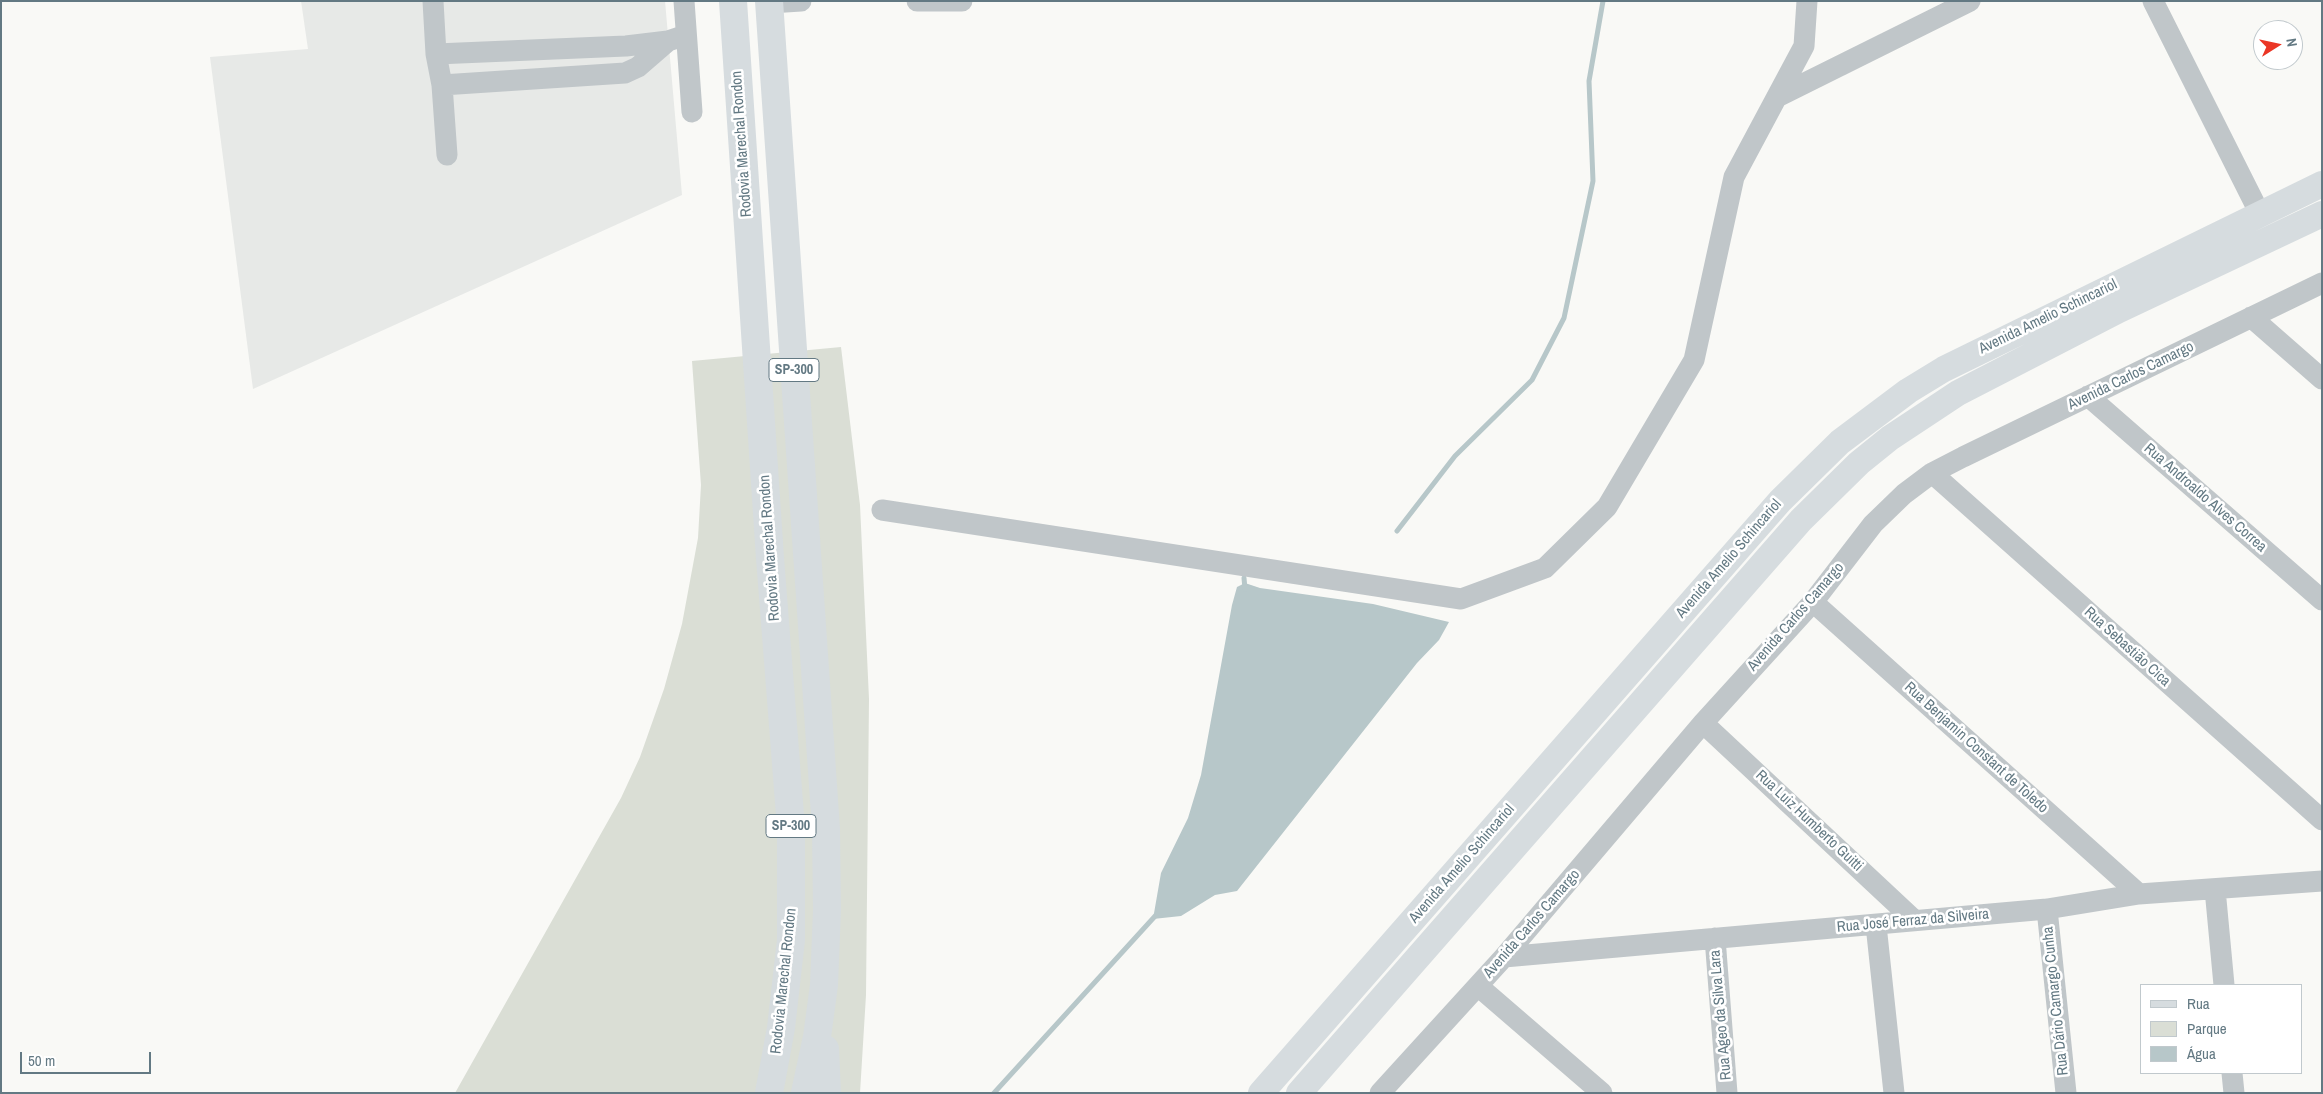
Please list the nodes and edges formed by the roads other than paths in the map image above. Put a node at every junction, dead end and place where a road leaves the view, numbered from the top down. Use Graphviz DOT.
graph roads {
  1 [pos="433,1"];
  2 [pos="684,1"];
  3 [pos="733,1"];
  4 [pos="801,1"];
  5 [pos="917,1"];
  6 [pos="962,1"];
  7 [pos="1807,1"];
  8 [pos="1970,1"];
  9 [pos="2153,1"];
  10 [pos="769,2"];
  11 [pos="677,38"];
  12 [pos="436,54"];
  13 [pos="442,84"];
  14 [pos="1777,97"];
  15 [pos="692,112"];
  16 [pos="447,155"];
  17 [pos="2322,184"];
  18 [pos="2260,214"];
  19 [pos="2322,214"];
  20 [pos="2322,283"];
  21 [pos="2251,317"];
  22 [pos="2322,379"];
  23 [pos="2088,396"];
  24 [pos="1932,473"];
  25 [pos="882,510"];
  26 [pos="2322,600"];
  27 [pos="1813,602"];
  28 [pos="1703,722"];
  29 [pos="2322,820"];
  30 [pos="2322,881"];
  31 [pos="2214,889"];
  32 [pos="2139,894"];
  33 [pos="2046,909"];
  34 [pos="1914,920"];
  35 [pos="1876,925"];
  36 [pos="1715,938"];
  37 [pos="1504,957"];
  38 [pos="2224,984"];
  39 [pos="824,985"];
  40 [pos="1478,986"];
  41 [pos="2232,1074"];
  42 [pos="769,1093"];
  43 [pos="805,1093"];
  44 [pos="827,1093"];
  45 [pos="1261,1093"];
  46 [pos="1298,1093"];
  47 [pos="1380,1093"];
  48 [pos="1602,1093"];
  49 [pos="1728,1093"];
  50 [pos="1894,1093"];
  51 [pos="2066,1093"];
  52 [pos="2234,1093"];
  1 -- 12 [label="street"];
  2 -- 11 [label="street"];
  3 -- 42 [label="highway, Rodovia Marechal Rondon / SP-300"];
  4 -- 10 [label="street"];
  5 -- 6 [label="street"];
  7 -- 14 [label="street"];
  8 -- 14 [label="street"];
  9 -- 18 [label="street"];
  10 -- 39 [label="highway, SP-300"];
  11 -- 12 [label="street"];
  11 -- 13 [label="street"];
  11 -- 15 [label="street"];
  12 -- 13 [label="street"];
  13 -- 16 [label="street"];
  14 -- 25 [label="street"];
  17 -- 18 [label="main road, Avenida Amelio Schincariol"];
  18 -- 45 [label="main road, Avenida Amelio Schincariol"];
  19 -- 46 [label="main road, Avenida Amelio Schincariol"];
  20 -- 21 [label="street, Avenida Carlos Camargo"];
  21 -- 22 [label="street"];
  21 -- 23 [label="street, Avenida Carlos Camargo"];
  23 -- 24 [label="street, Avenida Carlos Camargo"];
  23 -- 26 [label="street, Rua Androaldo Alves Correa"];
  24 -- 27 [label="street, Avenida Carlos Camargo"];
  24 -- 29 [label="street, Rua Sebastião Cica"];
  27 -- 28 [label="street, Avenida Carlos Camargo"];
  27 -- 32 [label="street, Rua Benjamin Constant de Toledo"];
  28 -- 34 [label="street, Rua Luiz Humberto Guitti"];
  28 -- 37 [label="street, Avenida Carlos Camargo"];
  30 -- 31 [label="street, Rua José Ferraz da Silveira"];
  31 -- 32 [label="street, Rua José Ferraz da Silveira"];
  31 -- 38 [label="street"];
  32 -- 33 [label="street, Rua José Ferraz da Silveira"];
  33 -- 34 [label="street, Rua José Ferraz da Silveira"];
  33 -- 51 [label="street, Rua Dário Camargo Cunha"];
  34 -- 35 [label="street, Rua José Ferraz da Silveira"];
  35 -- 36 [label="street, Rua José Ferraz da Silveira"];
  35 -- 50 [label="street"];
  36 -- 37 [label="street, Rua José Ferraz da Silveira"];
  36 -- 49 [label="street, Rua Ageo da Silva Lara"];
  37 -- 40 [label="street, Avenida Carlos Camargo"];
  39 -- 43 [label="highway, SP-300"];
  39 -- 44 [label="highway"];
  40 -- 47 [label="street, Avenida Carlos Camargo"];
  40 -- 48 [label="street"];
  41 -- 52 [label="street"];
}
